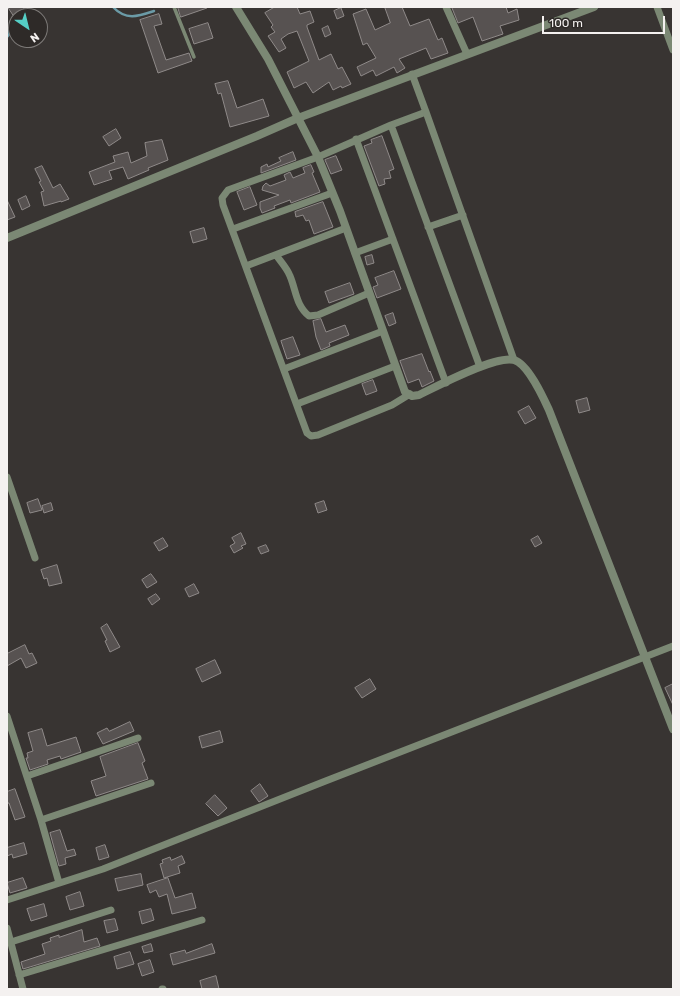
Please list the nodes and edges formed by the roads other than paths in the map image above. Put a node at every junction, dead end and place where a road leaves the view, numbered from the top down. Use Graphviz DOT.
graph roads {
  1 [pos="174,7"];
  2 [pos="236,7"];
  3 [pos="446,7"];
  4 [pos="594,7"];
  5 [pos="658,7"];
  6 [pos="673,50"];
  7 [pos="467,54"];
  8 [pos="194,57"];
  9 [pos="412,74"];
  10 [pos="426,112"];
  11 [pos="298,118"];
  12 [pos="391,125"];
  13 [pos="356,139"];
  14 [pos="318,157"];
  15 [pos="332,193"];
  16 [pos="463,216"];
  17 [pos="428,227"];
  18 [pos="346,228"];
  19 [pos="233,229"];
  20 [pos="7,238"];
  21 [pos="393,239"];
  22 [pos="355,253"];
  23 [pos="276,255"];
  24 [pos="246,266"];
  25 [pos="369,293"];
  26 [pos="383,331"];
  27 [pos="514,360"];
  28 [pos="395,366"];
  29 [pos="480,367"];
  30 [pos="284,369"];
  31 [pos="446,383"];
  32 [pos="410,394"];
  33 [pos="296,404"];
  34 [pos="7,477"];
  35 [pos="35,558"];
  36 [pos="673,646"];
  37 [pos="645,656"];
  38 [pos="7,716"];
  39 [pos="673,729"];
  40 [pos="138,738"];
  41 [pos="27,776"];
  42 [pos="151,783"];
  43 [pos="41,820"];
  44 [pos="59,883"];
  45 [pos="7,900"];
  46 [pos="111,910"];
  47 [pos="202,920"];
  48 [pos="7,928"];
  49 [pos="11,942"];
  50 [pos="19,975"];
  51 [pos="23,989"];
  1 -- 8 [label="lane"];
  2 -- 11 [label="street"];
  3 -- 7 [label="street"];
  4 -- 7 [label="street"];
  5 -- 6 [label="street"];
  7 -- 9 [label="street"];
  9 -- 10 [label="street"];
  9 -- 11 [label="street"];
  10 -- 12 [label="street"];
  10 -- 16 [label="street"];
  11 -- 14 [label="street"];
  11 -- 20 [label="street"];
  12 -- 13 [label="street"];
  12 -- 17 [label="street"];
  13 -- 14 [label="street"];
  13 -- 21 [label="street"];
  14 -- 15 [label="street"];
  14 -- 19 [label="street"];
  15 -- 18 [label="street"];
  15 -- 19 [label="street"];
  16 -- 17 [label="street"];
  16 -- 27 [label="street"];
  17 -- 29 [label="street"];
  18 -- 22 [label="street"];
  18 -- 23 [label="street"];
  19 -- 24 [label="street"];
  21 -- 22 [label="street"];
  21 -- 31 [label="street"];
  22 -- 25 [label="street"];
  23 -- 24 [label="street"];
  23 -- 25 [label="street"];
  24 -- 30 [label="street"];
  25 -- 26 [label="street"];
  26 -- 28 [label="street"];
  26 -- 30 [label="street"];
  27 -- 29 [label="street"];
  27 -- 37 [label="street"];
  28 -- 32 [label="street"];
  28 -- 33 [label="street"];
  29 -- 31 [label="street"];
  30 -- 33 [label="street"];
  31 -- 32 [label="street"];
  32 -- 33 [label="street"];
  34 -- 35 [label="street"];
  36 -- 37 [label="street"];
  37 -- 39 [label="street"];
  37 -- 44 [label="street"];
  38 -- 41 [label="street"];
  40 -- 41 [label="street"];
  41 -- 43 [label="street"];
  42 -- 43 [label="street"];
  43 -- 44 [label="street"];
  44 -- 45 [label="street"];
  46 -- 49 [label="street"];
  47 -- 50 [label="street"];
  48 -- 49 [label="street"];
  49 -- 50 [label="street"];
  50 -- 51 [label="street"];
}
